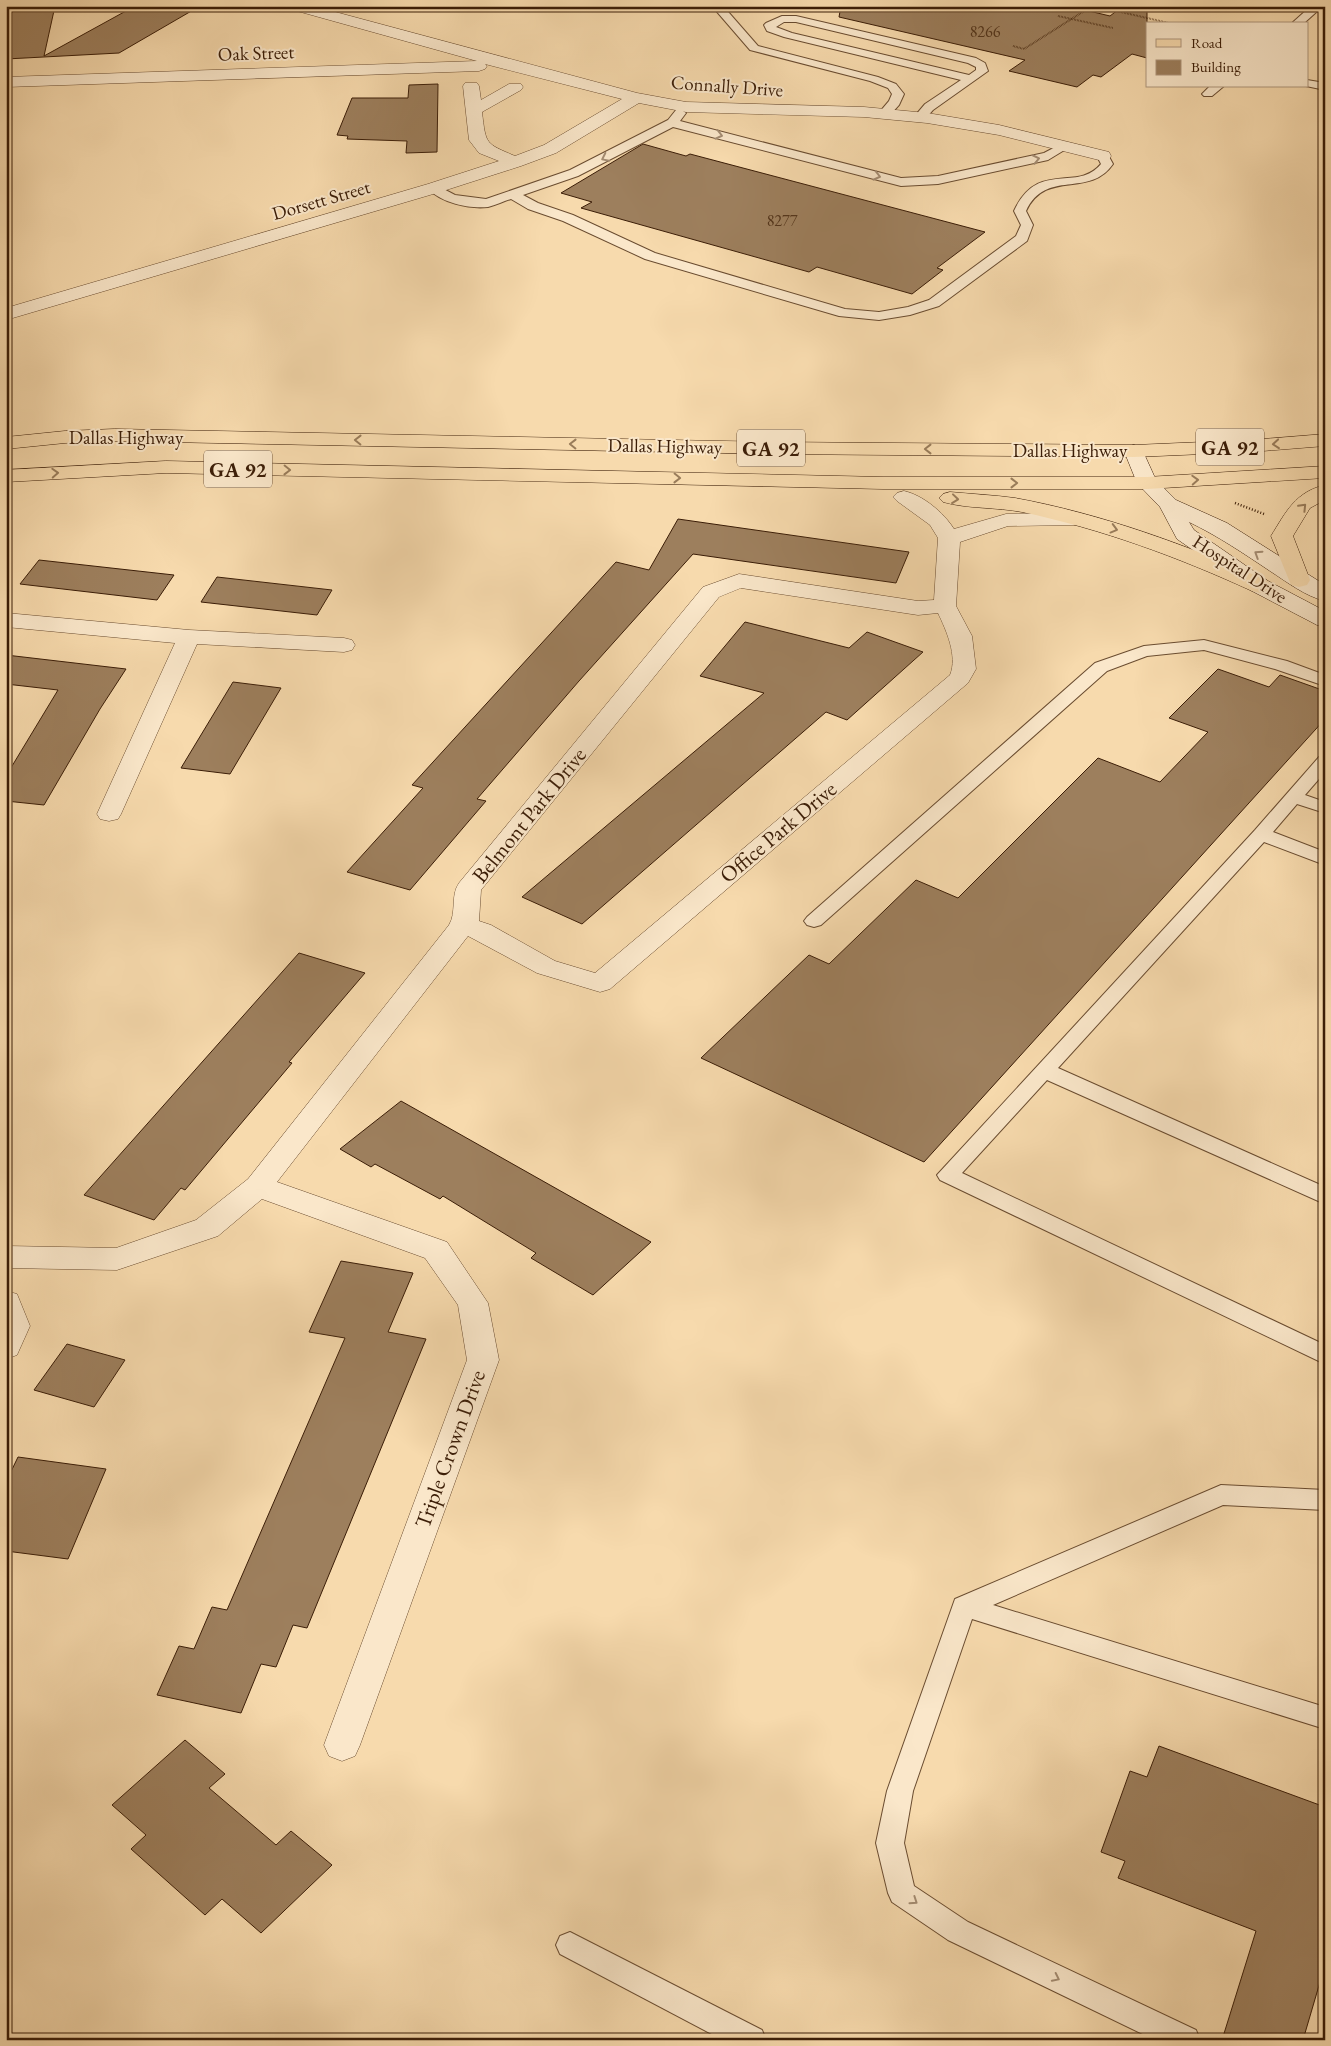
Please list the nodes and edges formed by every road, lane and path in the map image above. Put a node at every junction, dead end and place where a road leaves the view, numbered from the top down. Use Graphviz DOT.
graph roads {
  1 [pos="295,6"];
  2 [pos="717,6"];
  3 [pos="1092,6"];
  4 [pos="1096,6"];
  5 [pos="1318,6"];
  6 [pos="1058,16"];
  7 [pos="1072,19"];
  8 [pos="1164,22"];
  9 [pos="1298,22"];
  10 [pos="1113,28"];
  11 [pos="1013,46"];
  12 [pos="508,64"];
  13 [pos="971,79"];
  14 [pos="6,82"];
  15 [pos="1308,83"];
  16 [pos="471,86"];
  17 [pos="515,87"];
  18 [pos="1325,87"];
  19 [pos="636,98"];
  20 [pos="686,107"];
  21 [pos="474,110"];
  22 [pos="884,114"];
  23 [pos="920,117"];
  24 [pos="672,123"];
  25 [pos="1065,146"];
  26 [pos="1103,156"];
  27 [pos="515,162"];
  28 [pos="434,188"];
  29 [pos="514,195"];
  30 [pos="6,314"];
  31 [pos="1325,440"];
  32 [pos="6,442"];
  33 [pos="1134,451"];
  34 [pos="1325,472"];
  35 [pos="470,474"];
  36 [pos="6,476"];
  37 [pos="1147,483"];
  38 [pos="1325,491"];
  39 [pos="904,497"];
  40 [pos="1234,503"];
  41 [pos="1170,504"];
  42 [pos="1271,517"];
  43 [pos="1073,519"];
  44 [pos="950,538"];
  45 [pos="1299,580"];
  46 [pos="1260,586"];
  47 [pos="1325,594"];
  48 [pos="945,606"];
  49 [pos="6,620"];
  50 [pos="1325,620"];
  51 [pos="189,637"];
  52 [pos="344,645"];
  53 [pos="1325,681"];
  54 [pos="1325,761"];
  55 [pos="1294,797"];
  56 [pos="1325,808"];
  57 [pos="108,814"];
  58 [pos="1261,834"];
  59 [pos="1325,859"];
  60 [pos="814,921"];
  61 [pos="462,925"];
  62 [pos="1044,1070"];
  63 [pos="258,1186"];
  64 [pos="1323,1193"];
  65 [pos="6,1257"];
  66 [pos="6,1302"];
  67 [pos="6,1347"];
  68 [pos="1325,1355"];
  69 [pos="1325,1500"];
  70 [pos="964,1606"];
  71 [pos="1325,1718"];
  72 [pos="342,1745"];
  73 [pos="570,1945"];
  74 [pos="752,2040"];
  75 [pos="1186,2040"];
  1 -- 12 [label="street, Connally Drive"];
  2 -- 22 [label="lane"];
  3 -- 7 [label="path"];
  4 -- 8 [label="path"];
  5 -- 9 [label="lane"];
  6 -- 7 [label="path"];
  7 -- 10 [label="path"];
  7 -- 11 [label="path"];
  12 -- 14 [label="street, Oak Street"];
  12 -- 19 [label="street, Connally Drive"];
  13 -- 13 [label="lane"];
  13 -- 23 [label="lane"];
  15 -- 18 [label="lane"];
  16 -- 21 [label="street"];
  17 -- 21 [label="street"];
  19 -- 20 [label="street, Connally Drive"];
  19 -- 27 [label="street, Dorsett Street"];
  20 -- 22 [label="street, Connally Drive"];
  20 -- 24 [label="lane"];
  21 -- 27 [label="street"];
  22 -- 23 [label="street, Connally Drive"];
  23 -- 25 [label="street, Connally Drive"];
  24 -- 25 [label="lane, one-way"];
  24 -- 29 [label="lane, one-way"];
  25 -- 26 [label="street, Connally Drive"];
  26 -- 29 [label="lane"];
  27 -- 28 [label="street, Dorsett Street"];
  28 -- 29 [label="lane"];
  28 -- 30 [label="street, Dorsett Street"];
  31 -- 33 [label="main road, Dallas Highway / GA 92, one-way"];
  33 -- 32 [label="main road, Dallas Highway / GA 92, one-way"];
  33 -- 37 [label="street, Hospital Drive"];
  37 -- 34 [label="main road, Dallas Highway / GA 92, one-way"];
  36 -- 35 [label="main road, Dallas Highway / GA 92, one-way"];
  35 -- 37 [label="main road, Dallas Highway / GA 92, one-way"];
  35 -- 39 [label="main road"];
  37 -- 41 [label="street, Hospital Drive"];
  45 -- 38 [label="main road, one-way"];
  39 -- 43 [label="main road, one-way"];
  39 -- 44 [label="street"];
  40 -- 42 [label="path"];
  45 -- 41 [label="street, Hospital Drive, one-way"];
  41 -- 46 [label="street, Hospital Drive"];
  43 -- 44 [label="street"];
  43 -- 46 [label="main road, one-way"];
  44 -- 48 [label="street"];
  45 -- 47 [label="street, Hospital Drive"];
  46 -- 50 [label="street, Hospital Drive"];
  48 -- 61 [label="street, Belmont Park Drive"];
  48 -- 61 [label="street, Office Park Drive"];
  49 -- 51 [label="street"];
  51 -- 52 [label="street"];
  51 -- 57 [label="street"];
  53 -- 60 [label="lane"];
  54 -- 55 [label="lane"];
  55 -- 56 [label="lane"];
  55 -- 58 [label="lane"];
  58 -- 59 [label="lane"];
  58 -- 62 [label="lane"];
  61 -- 63 [label="street, Belmont Park Drive"];
  62 -- 64 [label="lane"];
  62 -- 68 [label="lane"];
  63 -- 65 [label="street, Belmont Park Drive"];
  63 -- 72 [label="street, Triple Crown Drive"];
  66 -- 67 [label="street"];
  69 -- 70 [label="lane"];
  70 -- 71 [label="lane"];
  70 -- 75 [label="lane, one-way"];
  73 -- 74 [label="lane"];
}
